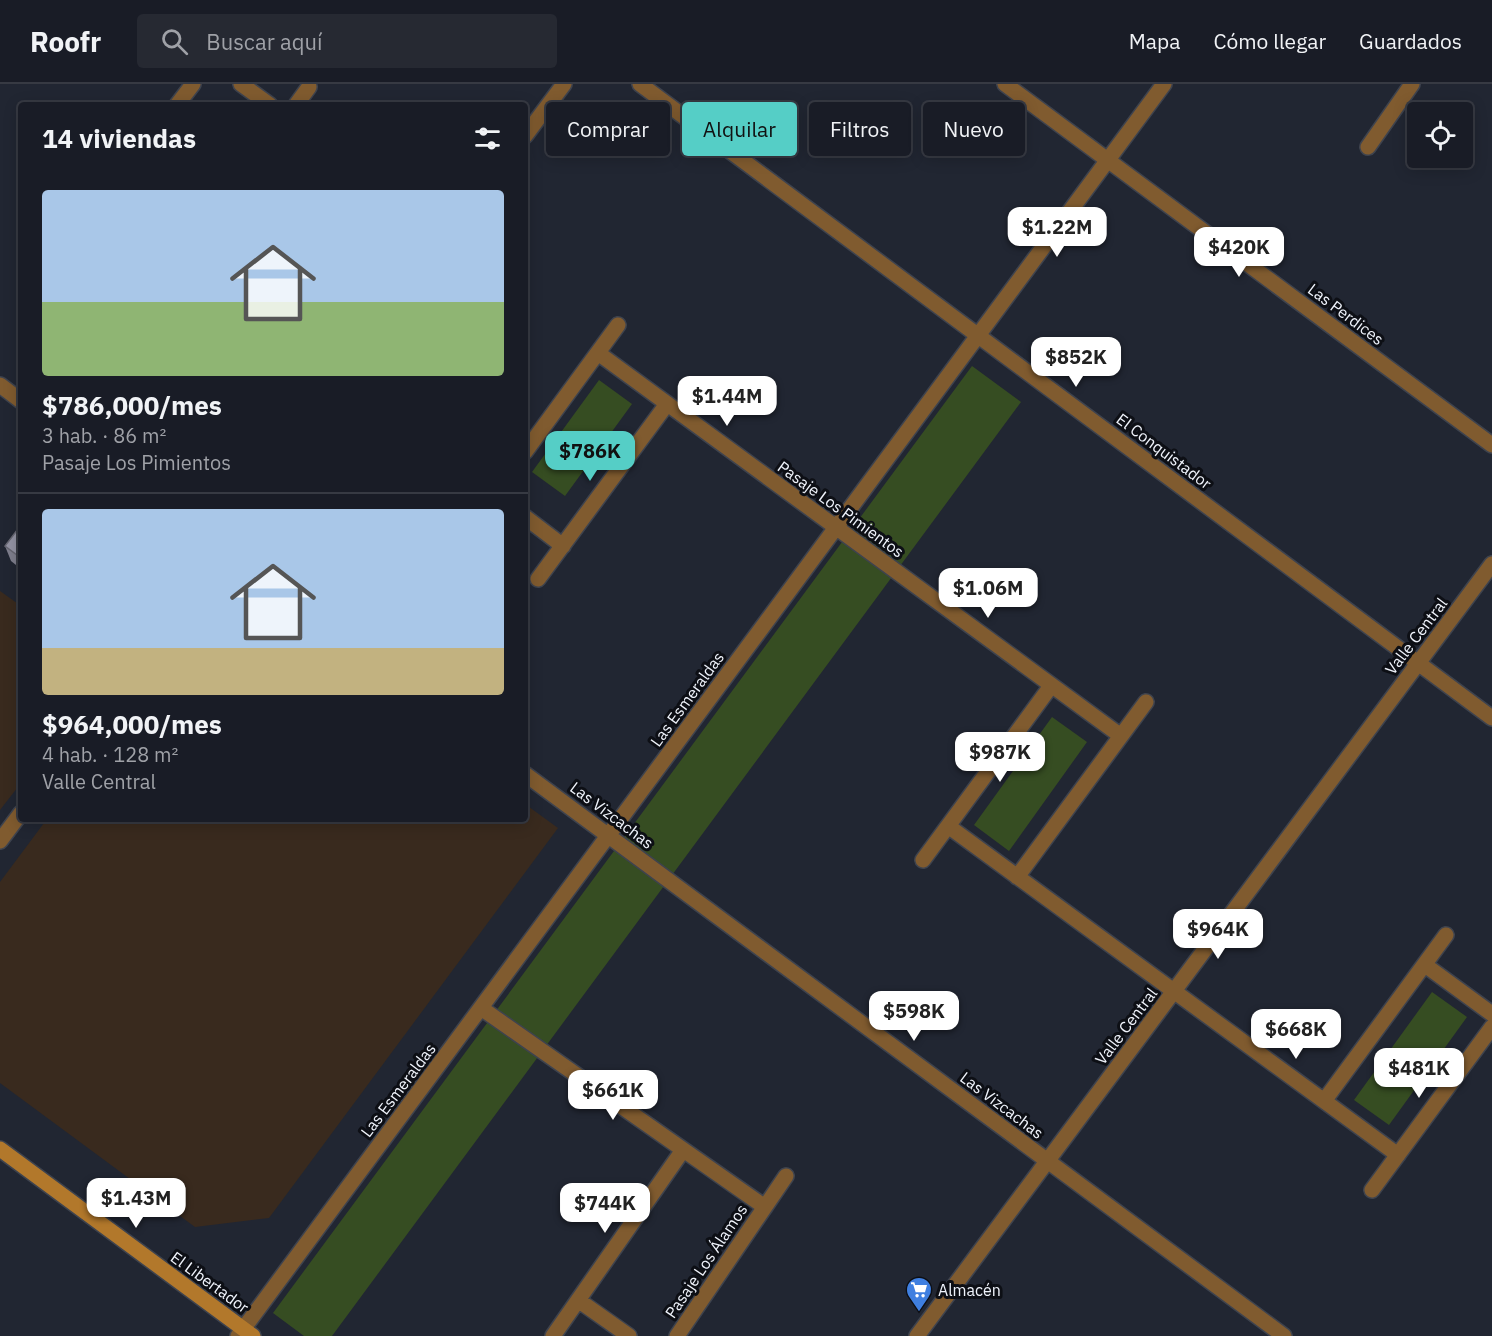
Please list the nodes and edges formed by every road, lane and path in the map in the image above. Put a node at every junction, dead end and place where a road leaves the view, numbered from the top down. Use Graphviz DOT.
graph roads {
  1 [pos="193,84"];
  2 [pos="241,84"];
  3 [pos="564,84"];
  4 [pos="640,84"];
  5 [pos="1005,84"];
  6 [pos="1164,84"];
  7 [pos="1412,84"];
  8 [pos="309,87"];
  9 [pos="179,102"];
  10 [pos="266,102"];
  11 [pos="298,102"];
  12 [pos="528,132"];
  13 [pos="1368,147"];
  14 [pos="1108,161"];
  15 [pos="618,325"];
  16 [pos="978,336"];
  17 [pos="598,353"];
  18 [pos="0,385"];
  19 [pos="18,398"];
  20 [pos="667,404"];
  21 [pos="1492,445"];
  22 [pos="528,448"];
  23 [pos="528,519"];
  24 [pos="836,528"];
  25 [pos="563,546"];
  26 [pos="1492,564"];
  27 [pos="538,579"];
  28 [pos="1418,663"];
  29 [pos="1052,686"];
  30 [pos="1146,702"];
  31 [pos="1492,718"];
  32 [pos="1121,736"];
  33 [pos="528,776"];
  34 [pos="18,817"];
  35 [pos="948,826"];
  36 [pos="609,836"];
  37 [pos="0,841"];
  38 [pos="923,860"];
  39 [pos="1017,877"];
  40 [pos="1446,935"];
  41 [pos="1425,964"];
  42 [pos="1174,991"];
  43 [pos="481,1008"];
  44 [pos="1492,1014"];
  45 [pos="1492,1027"];
  46 [pos="1324,1101"];
  47 [pos="0,1149"];
  48 [pos="683,1150"];
  49 [pos="1398,1155"];
  50 [pos="1048,1161"];
  51 [pos="786,1176"];
  52 [pos="1372,1190"];
  53 [pos="765,1207"];
  54 [pos="578,1300"];
  55 [pos="245,1334"];
  56 [pos="553,1336"];
  57 [pos="628,1336"];
  58 [pos="677,1336"];
  59 [pos="917,1336"];
  60 [pos="1284,1336"];
  1 -- 9 [label="street"];
  2 -- 10 [label="street"];
  3 -- 12 [label="street"];
  4 -- 16 [label="street, El Conquistador"];
  5 -- 14 [label="street, Las Perdices"];
  6 -- 14 [label="street, Las Esmeraldas"];
  7 -- 13 [label="street"];
  8 -- 11 [label="street"];
  14 -- 16 [label="street, Las Esmeraldas"];
  14 -- 21 [label="street, Las Perdices"];
  15 -- 17 [label="street"];
  16 -- 24 [label="street, Las Esmeraldas"];
  16 -- 28 [label="street, El Conquistador"];
  17 -- 20 [label="street, Pasaje Los Pimientos"];
  17 -- 22 [label="street"];
  18 -- 19 [label="street"];
  20 -- 24 [label="street, Pasaje Los Pimientos"];
  20 -- 25 [label="street"];
  23 -- 25 [label="street"];
  24 -- 29 [label="street, Pasaje Los Pimientos"];
  24 -- 36 [label="street, Las Esmeraldas"];
  25 -- 27 [label="street"];
  26 -- 28 [label="street, Valle Central"];
  28 -- 31 [label="street, El Conquistador"];
  28 -- 42 [label="street, Valle Central"];
  29 -- 32 [label="street, Pasaje Los Pimientos"];
  29 -- 35 [label="street"];
  30 -- 32 [label="street"];
  32 -- 39 [label="street"];
  33 -- 36 [label="street, Las Vizcachas"];
  34 -- 37 [label="street"];
  35 -- 38 [label="street"];
  35 -- 39 [label="street"];
  36 -- 43 [label="street, Las Esmeraldas"];
  36 -- 50 [label="street, Las Vizcachas"];
  39 -- 42 [label="street"];
  40 -- 41 [label="street"];
  41 -- 44 [label="street"];
  41 -- 46 [label="street"];
  42 -- 46 [label="street"];
  42 -- 50 [label="street, Valle Central"];
  43 -- 48 [label="street, Pasaje Los Álamos"];
  43 -- 55 [label="street, Las Esmeraldas"];
  45 -- 49 [label="street"];
  46 -- 49 [label="street"];
  47 -- 55 [label="street, El Libertador"];
  48 -- 53 [label="street, Pasaje Los Álamos"];
  48 -- 54 [label="street"];
  49 -- 52 [label="street"];
  50 -- 59 [label="street, Valle Central"];
  50 -- 60 [label="street, Las Vizcachas"];
  51 -- 53 [label="street, Pasaje Los Álamos"];
  53 -- 58 [label="street, Pasaje Los Álamos"];
  54 -- 56 [label="street"];
  54 -- 57 [label="street"];
}
